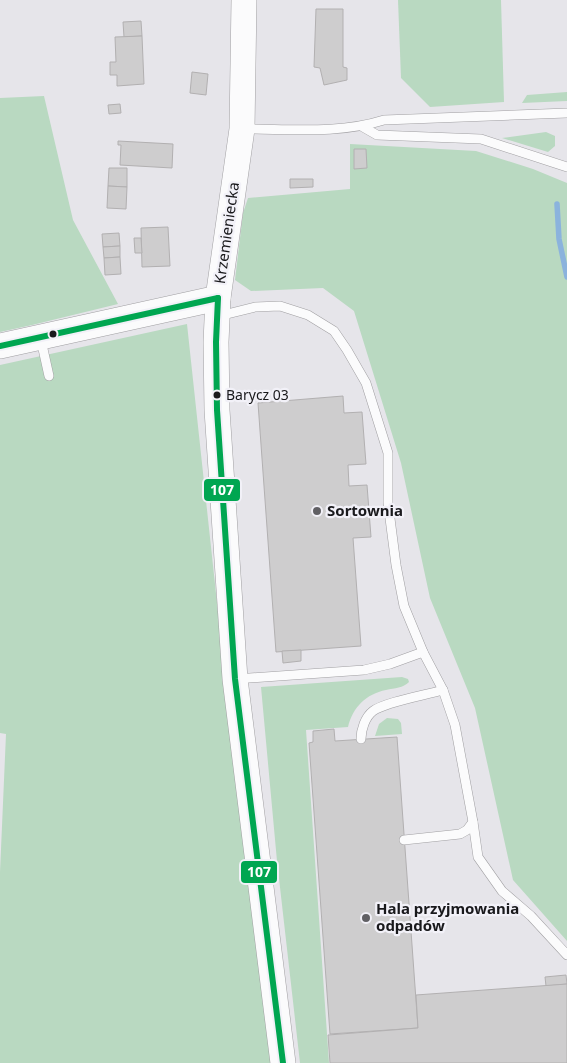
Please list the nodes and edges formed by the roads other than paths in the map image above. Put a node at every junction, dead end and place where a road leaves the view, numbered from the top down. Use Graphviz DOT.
graph roads {
  1 [pos="244,0"];
  2 [pos="567,113"];
  3 [pos="363,127"];
  4 [pos="242,129"];
  5 [pos="567,167"];
  6 [pos="218,308"];
  7 [pos="40,337"];
  8 [pos="0,346"];
  9 [pos="49,376"];
  10 [pos="423,652"];
  11 [pos="235,679"];
  12 [pos="443,690"];
  13 [pos="361,739"];
  14 [pos="473,822"];
  15 [pos="404,840"];
  16 [pos="567,955"];
  17 [pos="283,1063"];
  1 -- 4 [label="street, Krzemieniecka"];
  2 -- 3 [label="lane"];
  3 -- 4 [label="lane"];
  3 -- 5 [label="lane"];
  4 -- 6 [label="street, Krzemieniecka"];
  6 -- 7 [label="street"];
  6 -- 10 [label="lane"];
  6 -- 11 [label="street, Krzemieniecka"];
  7 -- 8 [label="street"];
  7 -- 9 [label="lane"];
  10 -- 11 [label="lane"];
  10 -- 12 [label="lane"];
  11 -- 17 [label="street, Krzemieniecka"];
  12 -- 13 [label="lane"];
  12 -- 14 [label="lane"];
  14 -- 15 [label="lane"];
  14 -- 16 [label="lane"];
}
